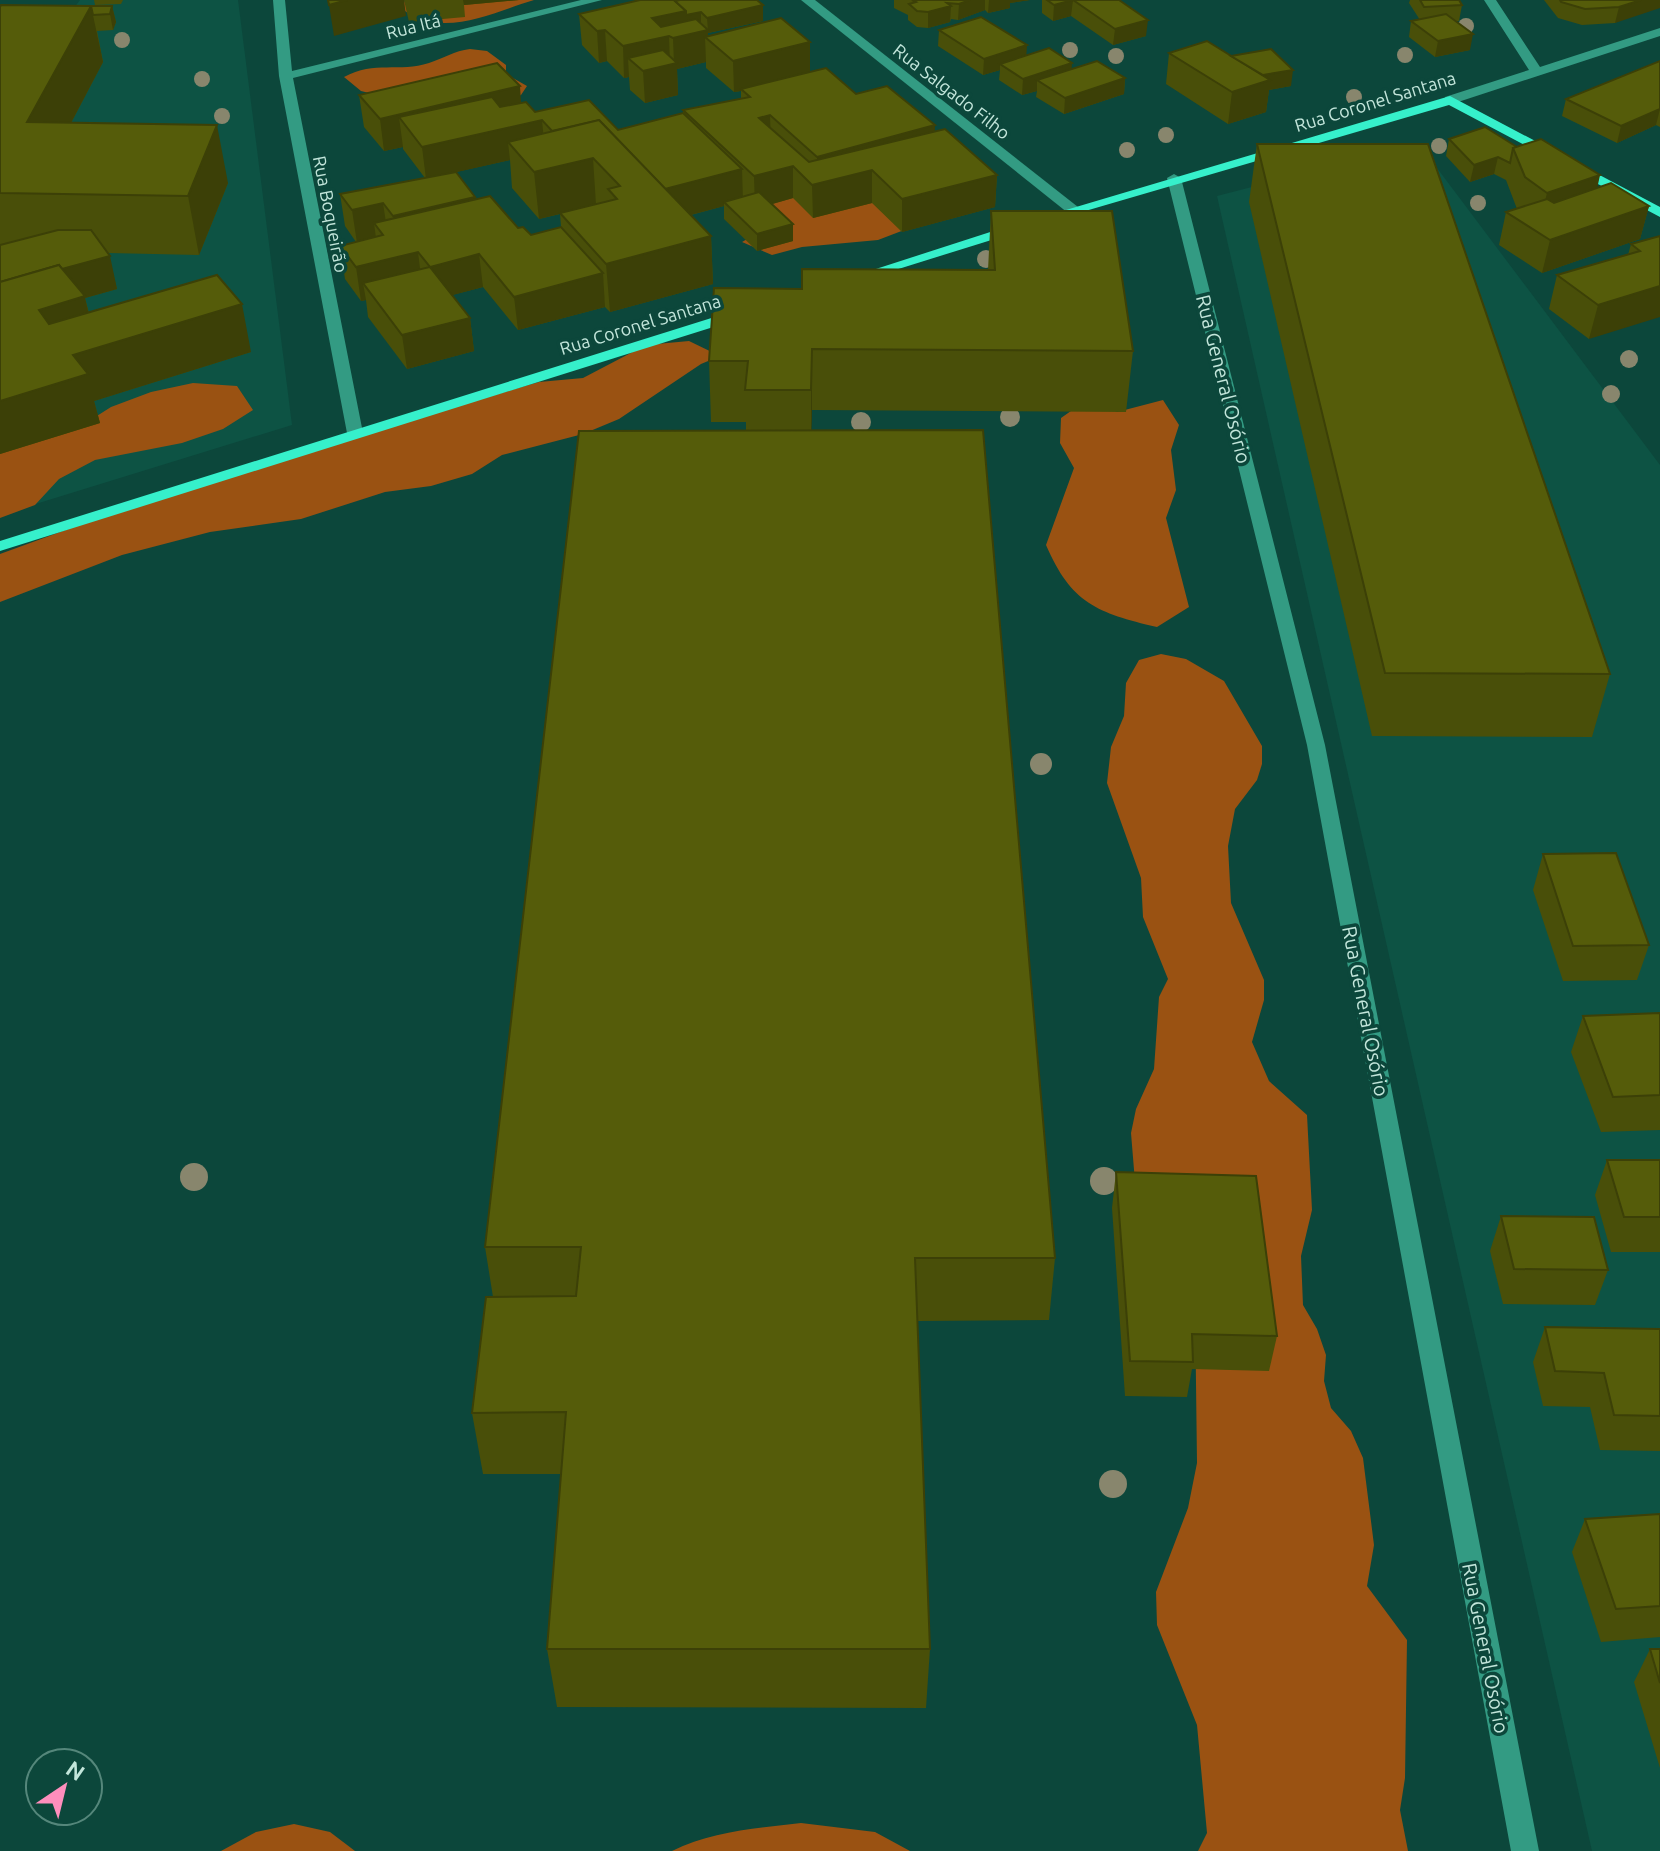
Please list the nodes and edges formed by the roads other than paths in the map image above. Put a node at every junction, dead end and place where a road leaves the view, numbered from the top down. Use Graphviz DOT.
graph roads {
  1 [pos="279,0"];
  2 [pos="596,0"];
  3 [pos="807,0"];
  4 [pos="1490,0"];
  5 [pos="1660,32"];
  6 [pos="1536,71"];
  7 [pos="286,76"];
  8 [pos="1450,100"];
  9 [pos="1174,178"];
  10 [pos="1073,210"];
  11 [pos="1660,213"];
  12 [pos="834,284"];
  13 [pos="759,308"];
  14 [pos="355,433"];
  15 [pos="0,546"];
  16 [pos="1525,1851"];
  1 -- 7 [label="street, Rua Boqueirão"];
  2 -- 7 [label="street, Rua Itá"];
  3 -- 10 [label="street, Rua Salgado Filho"];
  4 -- 6 [label="street"];
  5 -- 6 [label="street, Rua Coronel Santana"];
  6 -- 8 [label="street, Rua Coronel Santana"];
  7 -- 14 [label="street, Rua Boqueirão"];
  8 -- 9 [label="main road, Rua Coronel Santana"];
  8 -- 11 [label="main road"];
  9 -- 10 [label="main road, Rua Coronel Santana"];
  9 -- 16 [label="street, Rua General Osório"];
  10 -- 12 [label="main road, Rua Coronel Santana"];
  13 -- 14 [label="main road, Rua Coronel Santana"];
  14 -- 15 [label="main road, Rua Coronel Santana"];
}
